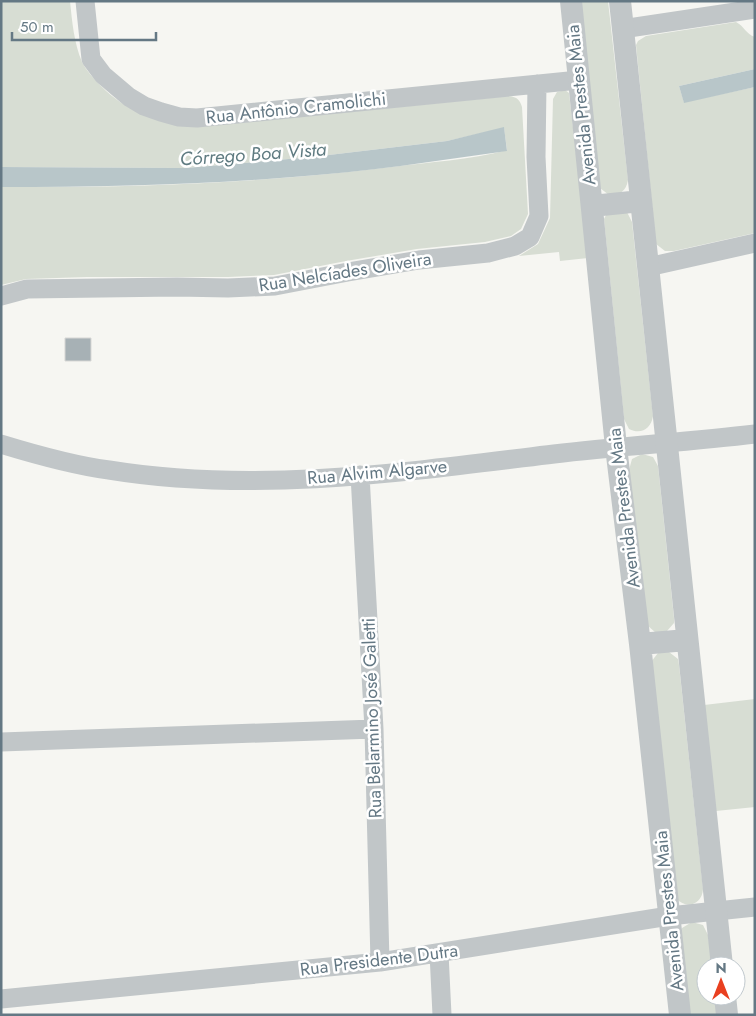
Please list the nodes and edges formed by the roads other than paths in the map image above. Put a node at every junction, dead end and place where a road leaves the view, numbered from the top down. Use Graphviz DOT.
graph roads {
  1 [pos="85,1"];
  2 [pos="571,1"];
  3 [pos="620,1"];
  4 [pos="755,9"];
  5 [pos="622,29"];
  6 [pos="579,80"];
  7 [pos="537,84"];
  8 [pos="641,201"];
  9 [pos="592,206"];
  10 [pos="755,243"];
  11 [pos="648,267"];
  12 [pos="1,296"];
  13 [pos="755,434"];
  14 [pos="1,444"];
  15 [pos="666,444"];
  16 [pos="616,447"];
  17 [pos="360,475"];
  18 [pos="687,640"];
  19 [pos="640,644"];
  20 [pos="374,729"];
  21 [pos="1,742"];
  22 [pos="755,906"];
  23 [pos="716,911"];
  24 [pos="669,916"];
  25 [pos="439,953"];
  26 [pos="721,956"];
  27 [pos="380,962"];
  28 [pos="1,999"];
  29 [pos="442,1015"];
  30 [pos="680,1015"];
  1 -- 7 [label="street, Rua Antônio Cramolichi"];
  2 -- 6 [label="street, Avenida Prestes Maia"];
  3 -- 5 [label="street"];
  4 -- 5 [label="street"];
  5 -- 8 [label="street"];
  6 -- 7 [label="street, Rua Antônio Cramolichi"];
  6 -- 9 [label="street, Avenida Prestes Maia"];
  7 -- 12 [label="street, Rua Nelcíades Oliveira"];
  8 -- 9 [label="street"];
  8 -- 11 [label="street"];
  9 -- 16 [label="street, Avenida Prestes Maia"];
  10 -- 11 [label="street"];
  11 -- 15 [label="street"];
  13 -- 15 [label="street, Rua Alvim Algarve"];
  14 -- 17 [label="street, Rua Alvim Algarve"];
  15 -- 16 [label="street, Rua Alvim Algarve"];
  15 -- 18 [label="street"];
  16 -- 17 [label="street, Rua Alvim Algarve"];
  16 -- 19 [label="street, Avenida Prestes Maia"];
  17 -- 20 [label="street, Rua Belarmino José Galetti"];
  18 -- 19 [label="street"];
  18 -- 23 [label="street"];
  19 -- 24 [label="street, Avenida Prestes Maia"];
  20 -- 21 [label="street"];
  20 -- 27 [label="street, Rua Belarmino José Galetti"];
  22 -- 23 [label="street, Rua Presidente Dutra"];
  23 -- 24 [label="street, Rua Presidente Dutra"];
  23 -- 26 [label="street"];
  24 -- 25 [label="street, Rua Presidente Dutra"];
  24 -- 30 [label="street, Avenida Prestes Maia"];
  25 -- 27 [label="street, Rua Presidente Dutra"];
  25 -- 29 [label="street"];
  27 -- 28 [label="street, Rua Presidente Dutra"];
}
